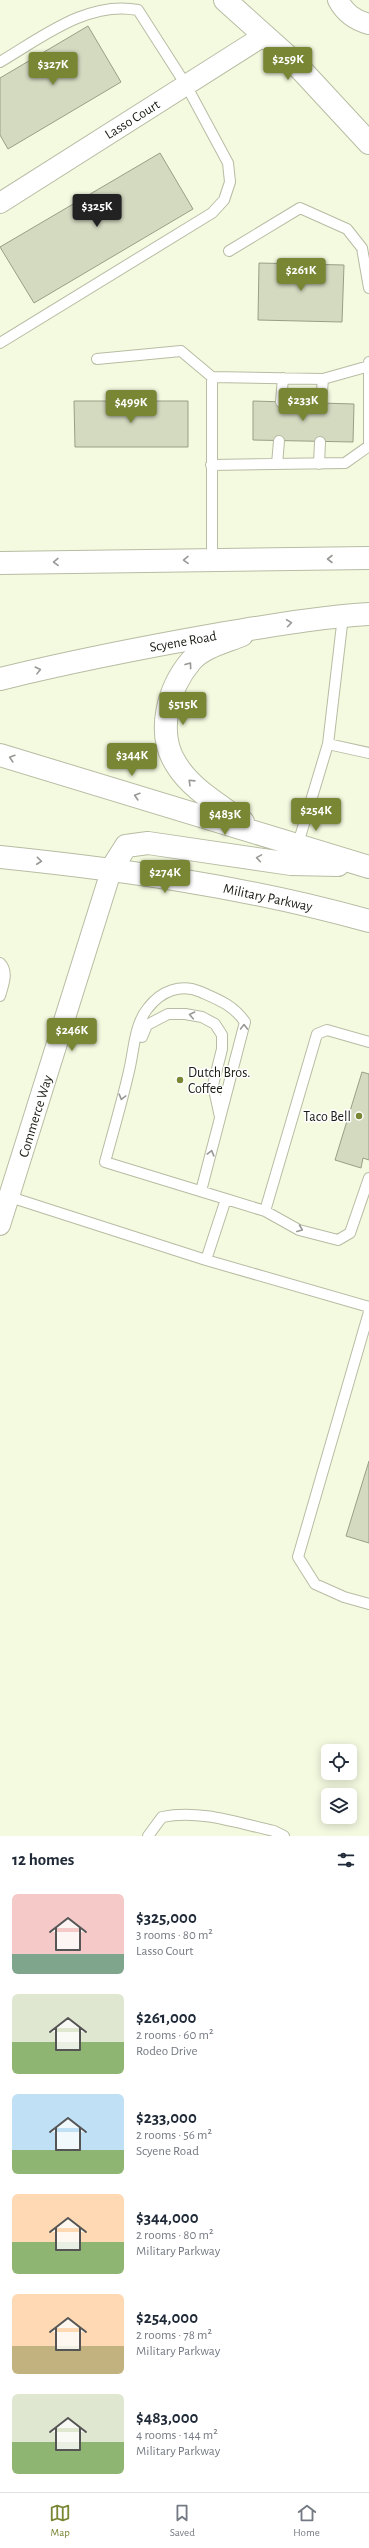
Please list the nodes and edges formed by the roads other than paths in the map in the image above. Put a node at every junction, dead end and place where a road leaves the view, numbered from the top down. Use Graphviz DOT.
graph roads {
  1 [pos="225,0"];
  2 [pos="338,0"];
  3 [pos="369,24"];
  4 [pos="265,35"];
  5 [pos="0,62"];
  6 [pos="186,85"];
  7 [pos="369,144"];
  8 [pos="0,203"];
  9 [pos="229,251"];
  10 [pos="369,288"];
  11 [pos="0,343"];
  12 [pos="97,359"];
  13 [pos="369,362"];
  14 [pos="369,366"];
  15 [pos="212,377"];
  16 [pos="283,378"];
  17 [pos="323,378"];
  18 [pos="281,402"];
  19 [pos="321,403"];
  20 [pos="279,441"];
  21 [pos="320,442"];
  22 [pos="277,464"];
  23 [pos="319,464"];
  24 [pos="211,465"];
  25 [pos="369,558"];
  26 [pos="212,559"];
  27 [pos="0,563"];
  28 [pos="369,614"];
  29 [pos="343,616"];
  30 [pos="260,627"];
  31 [pos="0,679"];
  32 [pos="328,744"];
  33 [pos="369,753"];
  34 [pos="0,755"];
  35 [pos="255,831"];
  36 [pos="295,854"];
  37 [pos="0,857"];
  38 [pos="368,866"];
  39 [pos="112,868"];
  40 [pos="369,921"];
  41 [pos="0,963"];
  42 [pos="0,996"];
  43 [pos="369,1042"];
  44 [pos="130,1070"];
  45 [pos="220,1119"];
  46 [pos="369,1178"];
  47 [pos="201,1191"];
  48 [pos="10,1198"];
  49 [pos="226,1199"];
  50 [pos="265,1211"];
  51 [pos="0,1225"];
  52 [pos="206,1260"];
  53 [pos="369,1307"];
  54 [pos="369,1312"];
  55 [pos="369,1604"];
  56 [pos="148,1836"];
  57 [pos="284,1836"];
  1 -- 4 [label="main road"];
  2 -- 3 [label="street"];
  4 -- 6 [label="street, Lasso Court"];
  4 -- 7 [label="main road"];
  5 -- 6 [label="lane"];
  6 -- 8 [label="street, Lasso Court"];
  6 -- 11 [label="lane"];
  9 -- 10 [label="lane"];
  12 -- 15 [label="lane"];
  13 -- 14 [label="lane"];
  14 -- 17 [label="lane"];
  14 -- 23 [label="lane"];
  15 -- 16 [label="lane"];
  15 -- 24 [label="lane"];
  16 -- 17 [label="lane"];
  16 -- 18 [label="lane"];
  17 -- 19 [label="lane"];
  20 -- 22 [label="lane"];
  21 -- 23 [label="lane"];
  22 -- 23 [label="lane"];
  22 -- 24 [label="lane"];
  24 -- 26 [label="lane"];
  25 -- 26 [label="main road, one-way"];
  26 -- 27 [label="main road, one-way"];
  28 -- 29 [label="main road, Scyene Road"];
  30 -- 29 [label="main road, Scyene Road, one-way"];
  29 -- 32 [label="lane"];
  31 -- 30 [label="main road, Scyene Road, one-way"];
  35 -- 30 [label="main road, one-way"];
  32 -- 33 [label="lane"];
  32 -- 36 [label="lane"];
  35 -- 34 [label="main road, one-way"];
  35 -- 36 [label="main road"];
  36 -- 38 [label="main road"];
  36 -- 39 [label="main road, one-way"];
  37 -- 39 [label="main road, Military Parkway, one-way"];
  39 -- 40 [label="main road, Military Parkway"];
  39 -- 48 [label="street, Commerce Way"];
  41 -- 42 [label="lane"];
  43 -- 50 [label="lane"];
  45 -- 44 [label="lane, one-way"];
  45 -- 44 [label="lane, one-way"];
  44 -- 47 [label="lane, one-way"];
  47 -- 45 [label="lane, one-way"];
  50 -- 46 [label="lane, one-way"];
  47 -- 49 [label="lane"];
  48 -- 51 [label="street, Commerce Way"];
  48 -- 52 [label="lane"];
  49 -- 50 [label="lane"];
  49 -- 52 [label="lane"];
  52 -- 53 [label="lane"];
  54 -- 55 [label="lane"];
  56 -- 57 [label="lane"];
}
